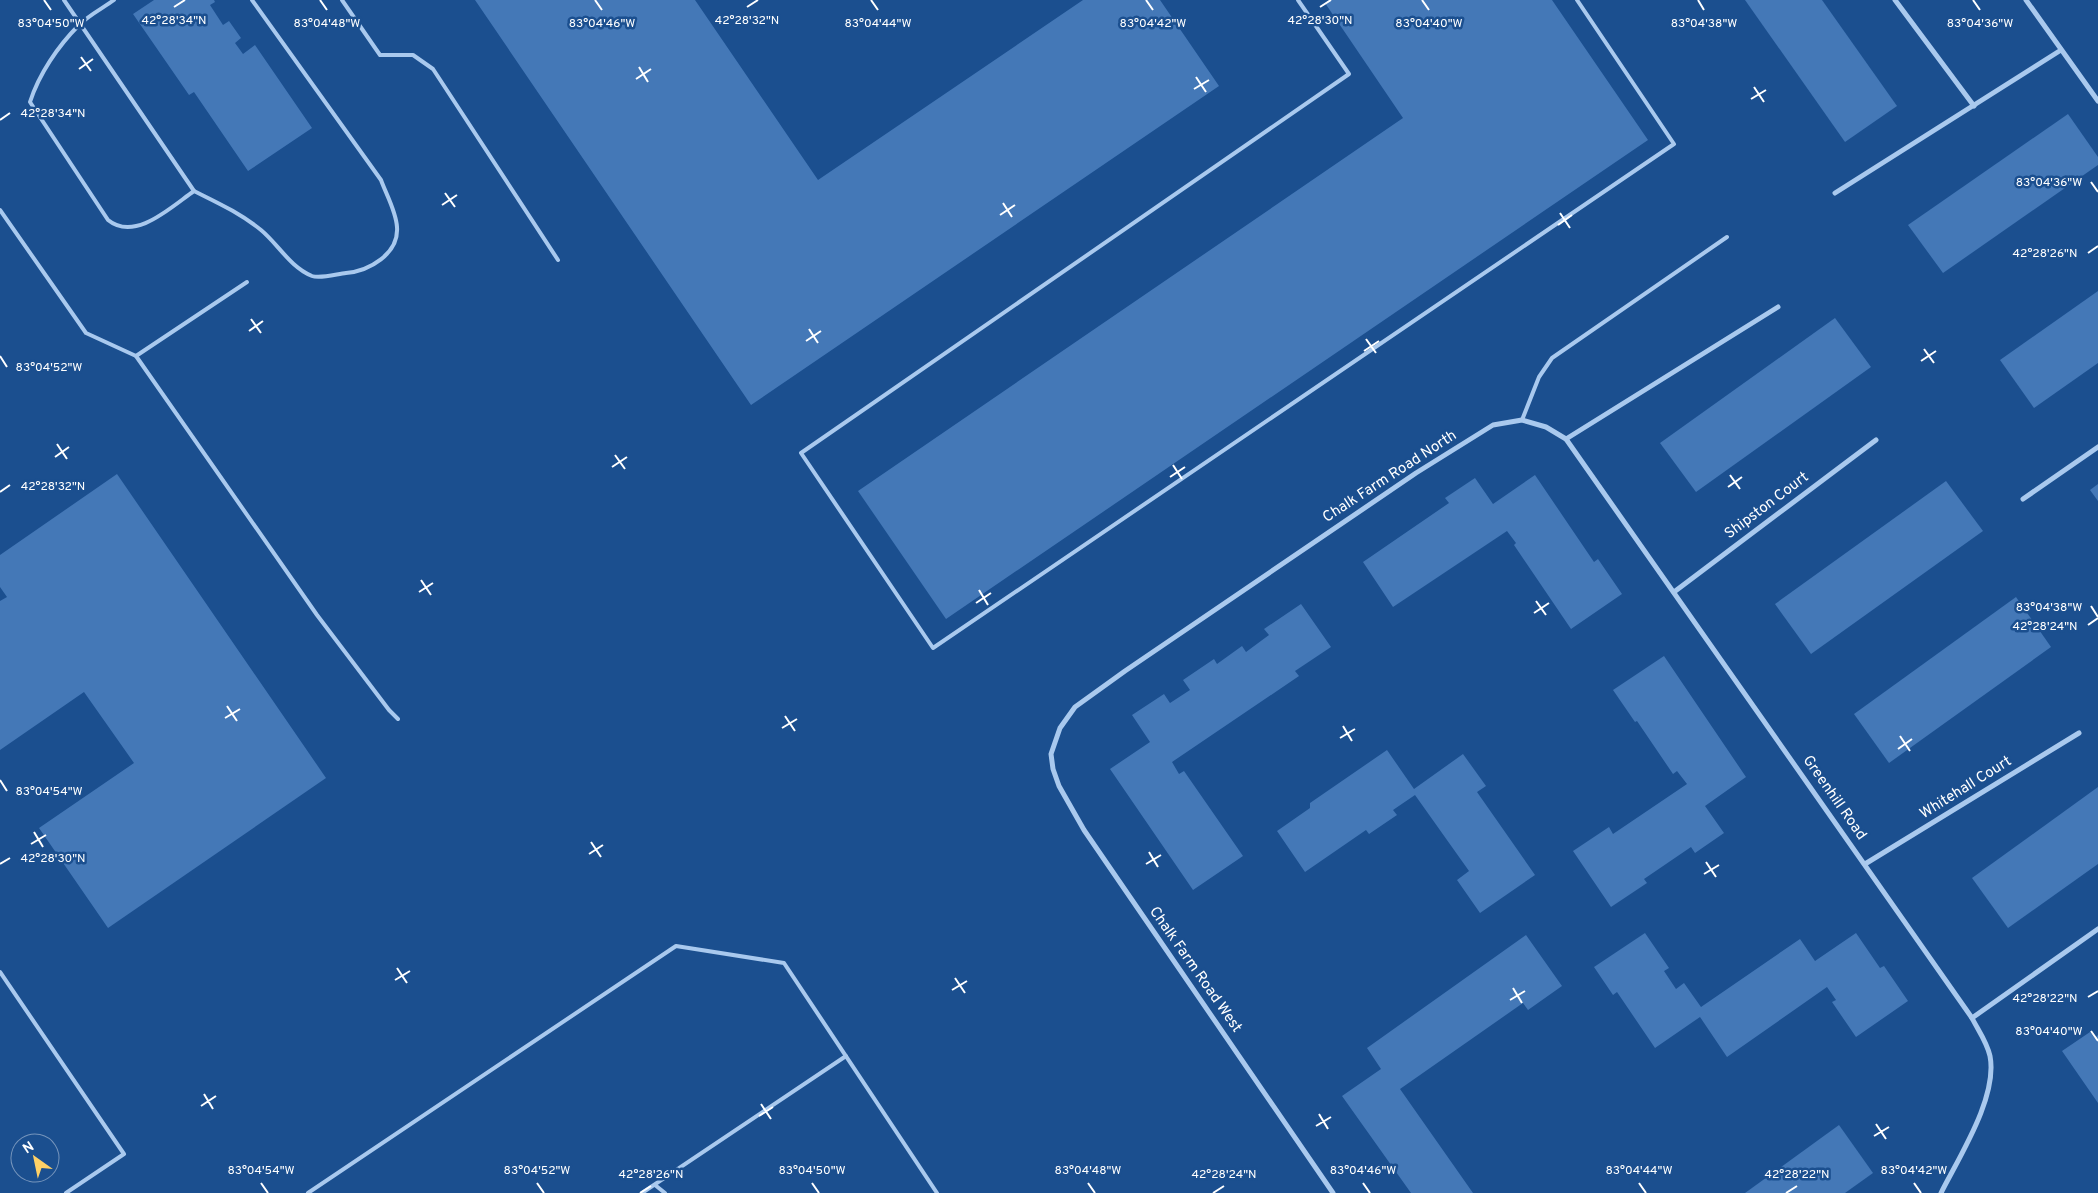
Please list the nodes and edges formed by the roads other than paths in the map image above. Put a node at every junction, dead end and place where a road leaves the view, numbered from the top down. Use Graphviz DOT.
graph roads {
  1 [pos="64,0"];
  2 [pos="114,0"];
  3 [pos="252,0"];
  4 [pos="342,0"];
  5 [pos="1298,0"];
  6 [pos="1577,0"];
  7 [pos="1895,0"];
  8 [pos="2026,0"];
  9 [pos="80,24"];
  10 [pos="2061,50"];
  11 [pos="2098,101"];
  12 [pos="1974,106"];
  13 [pos="194,192"];
  14 [pos="1835,193"];
  15 [pos="0,210"];
  16 [pos="1728,237"];
  17 [pos="558,260"];
  18 [pos="247,282"];
  19 [pos="1778,307"];
  20 [pos="136,356"];
  21 [pos="1522,420"];
  22 [pos="1566,439"];
  23 [pos="1876,440"];
  24 [pos="2098,447"];
  25 [pos="2023,499"];
  26 [pos="1674,592"];
  27 [pos="398,719"];
  28 [pos="2079,733"];
  29 [pos="1051,754"];
  30 [pos="1866,864"];
  31 [pos="2098,930"];
  32 [pos="0,972"];
  33 [pos="1972,1018"];
  34 [pos="846,1056"];
  35 [pos="655,1185"];
  36 [pos="66,1193"];
  37 [pos="308,1193"];
  38 [pos="642,1193"];
  39 [pos="665,1193"];
  40 [pos="937,1193"];
  41 [pos="1333,1193"];
  42 [pos="1941,1193"];
  1 -- 9 [label="lane"];
  2 -- 9 [label="lane"];
  3 -- 13 [label="lane"];
  4 -- 17 [label="lane"];
  5 -- 6 [label="lane"];
  7 -- 12 [label="street"];
  8 -- 10 [label="street"];
  9 -- 13 [label="lane"];
  9 -- 13 [label="lane"];
  10 -- 11 [label="street"];
  10 -- 12 [label="street"];
  12 -- 14 [label="street"];
  15 -- 20 [label="lane"];
  16 -- 21 [label="lane"];
  18 -- 20 [label="lane"];
  19 -- 22 [label="street"];
  20 -- 27 [label="lane"];
  21 -- 22 [label="street, Chalk Farm Road North"];
  21 -- 29 [label="street, Chalk Farm Road North"];
  22 -- 26 [label="street, Greenhill Road"];
  23 -- 26 [label="street, Shipston Court"];
  24 -- 25 [label="street"];
  26 -- 30 [label="street, Greenhill Road"];
  28 -- 30 [label="street, Whitehall Court"];
  29 -- 41 [label="street, Chalk Farm Road West"];
  30 -- 33 [label="street, Greenhill Road"];
  31 -- 33 [label="street"];
  32 -- 36 [label="lane"];
  33 -- 42 [label="street, Greenhill Road"];
  34 -- 35 [label="lane"];
  34 -- 37 [label="lane"];
  34 -- 40 [label="lane"];
  35 -- 38 [label="lane"];
  35 -- 39 [label="lane"];
}
